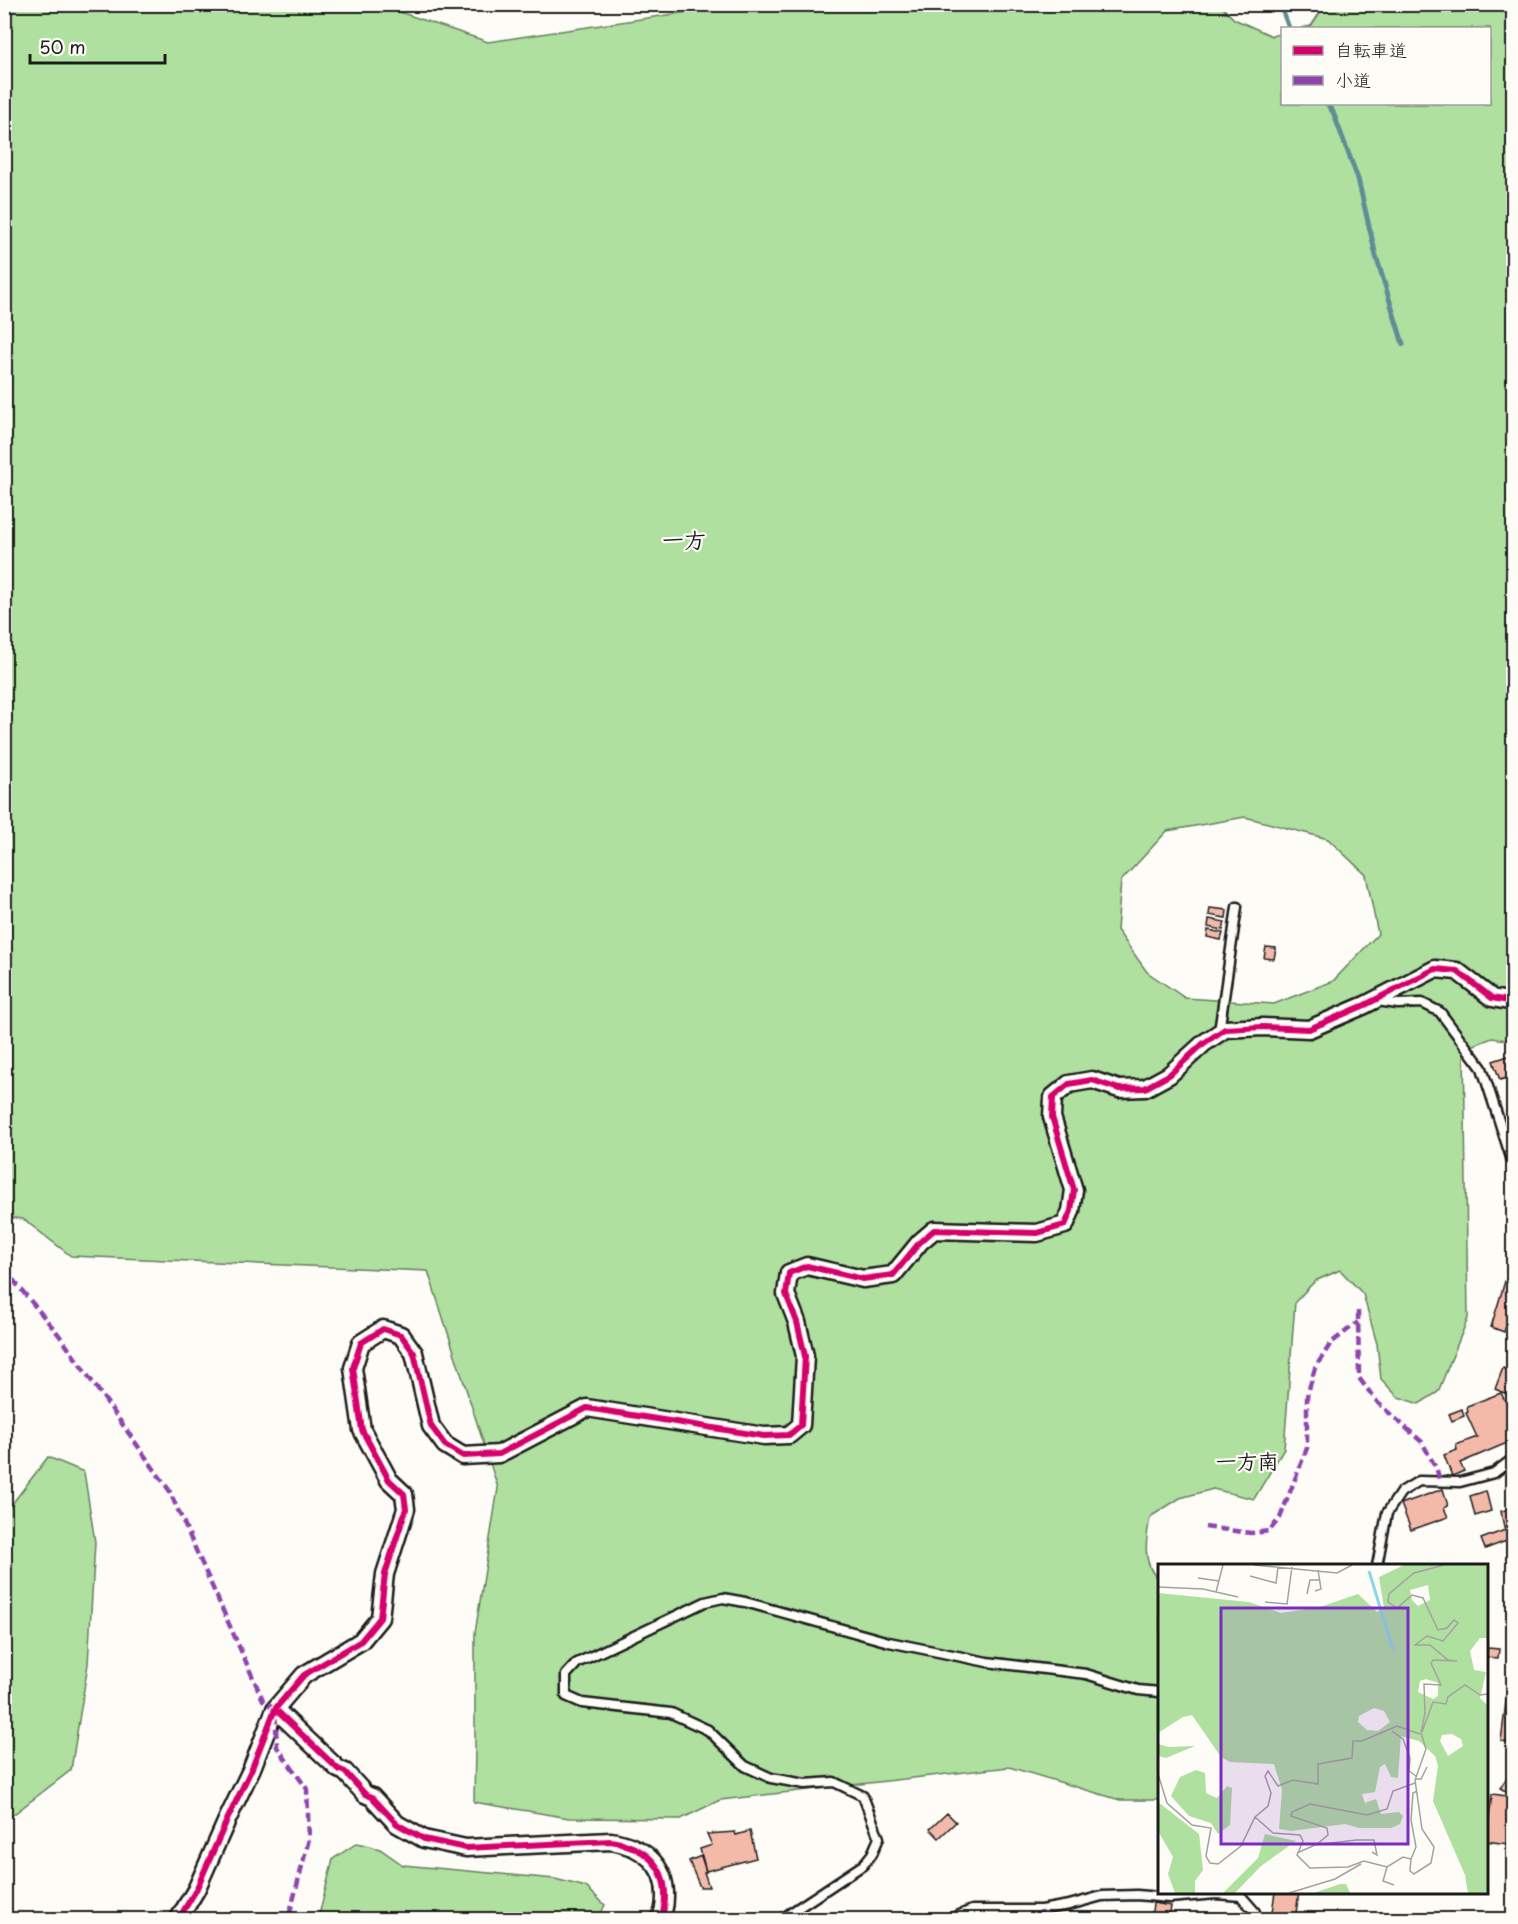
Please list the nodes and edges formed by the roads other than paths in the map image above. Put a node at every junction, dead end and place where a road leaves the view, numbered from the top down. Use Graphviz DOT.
graph roads {
  1 [pos="1237,908"];
  2 [pos="1374,1000"];
  3 [pos="1514,1002"];
  4 [pos="1219,1033"];
  5 [pos="1514,1167"];
  6 [pos="1514,1458"];
  7 [pos="1377,1564"];
  8 [pos="1158,1692"];
  9 [pos="275,1709"];
  10 [pos="178,1920"];
  11 [pos="659,1920"];
  12 [pos="780,1920"];
  13 [pos="947,1920"];
  14 [pos="1256,1920"];
  1 -- 4 [label="lane"];
  2 -- 3 [label="street"];
  2 -- 4 [label="street"];
  2 -- 5 [label="lane"];
  4 -- 9 [label="street"];
  6 -- 7 [label="lane"];
  8 -- 12 [label="lane"];
  9 -- 10 [label="street"];
  9 -- 11 [label="street"];
  13 -- 14 [label="lane"];
}
